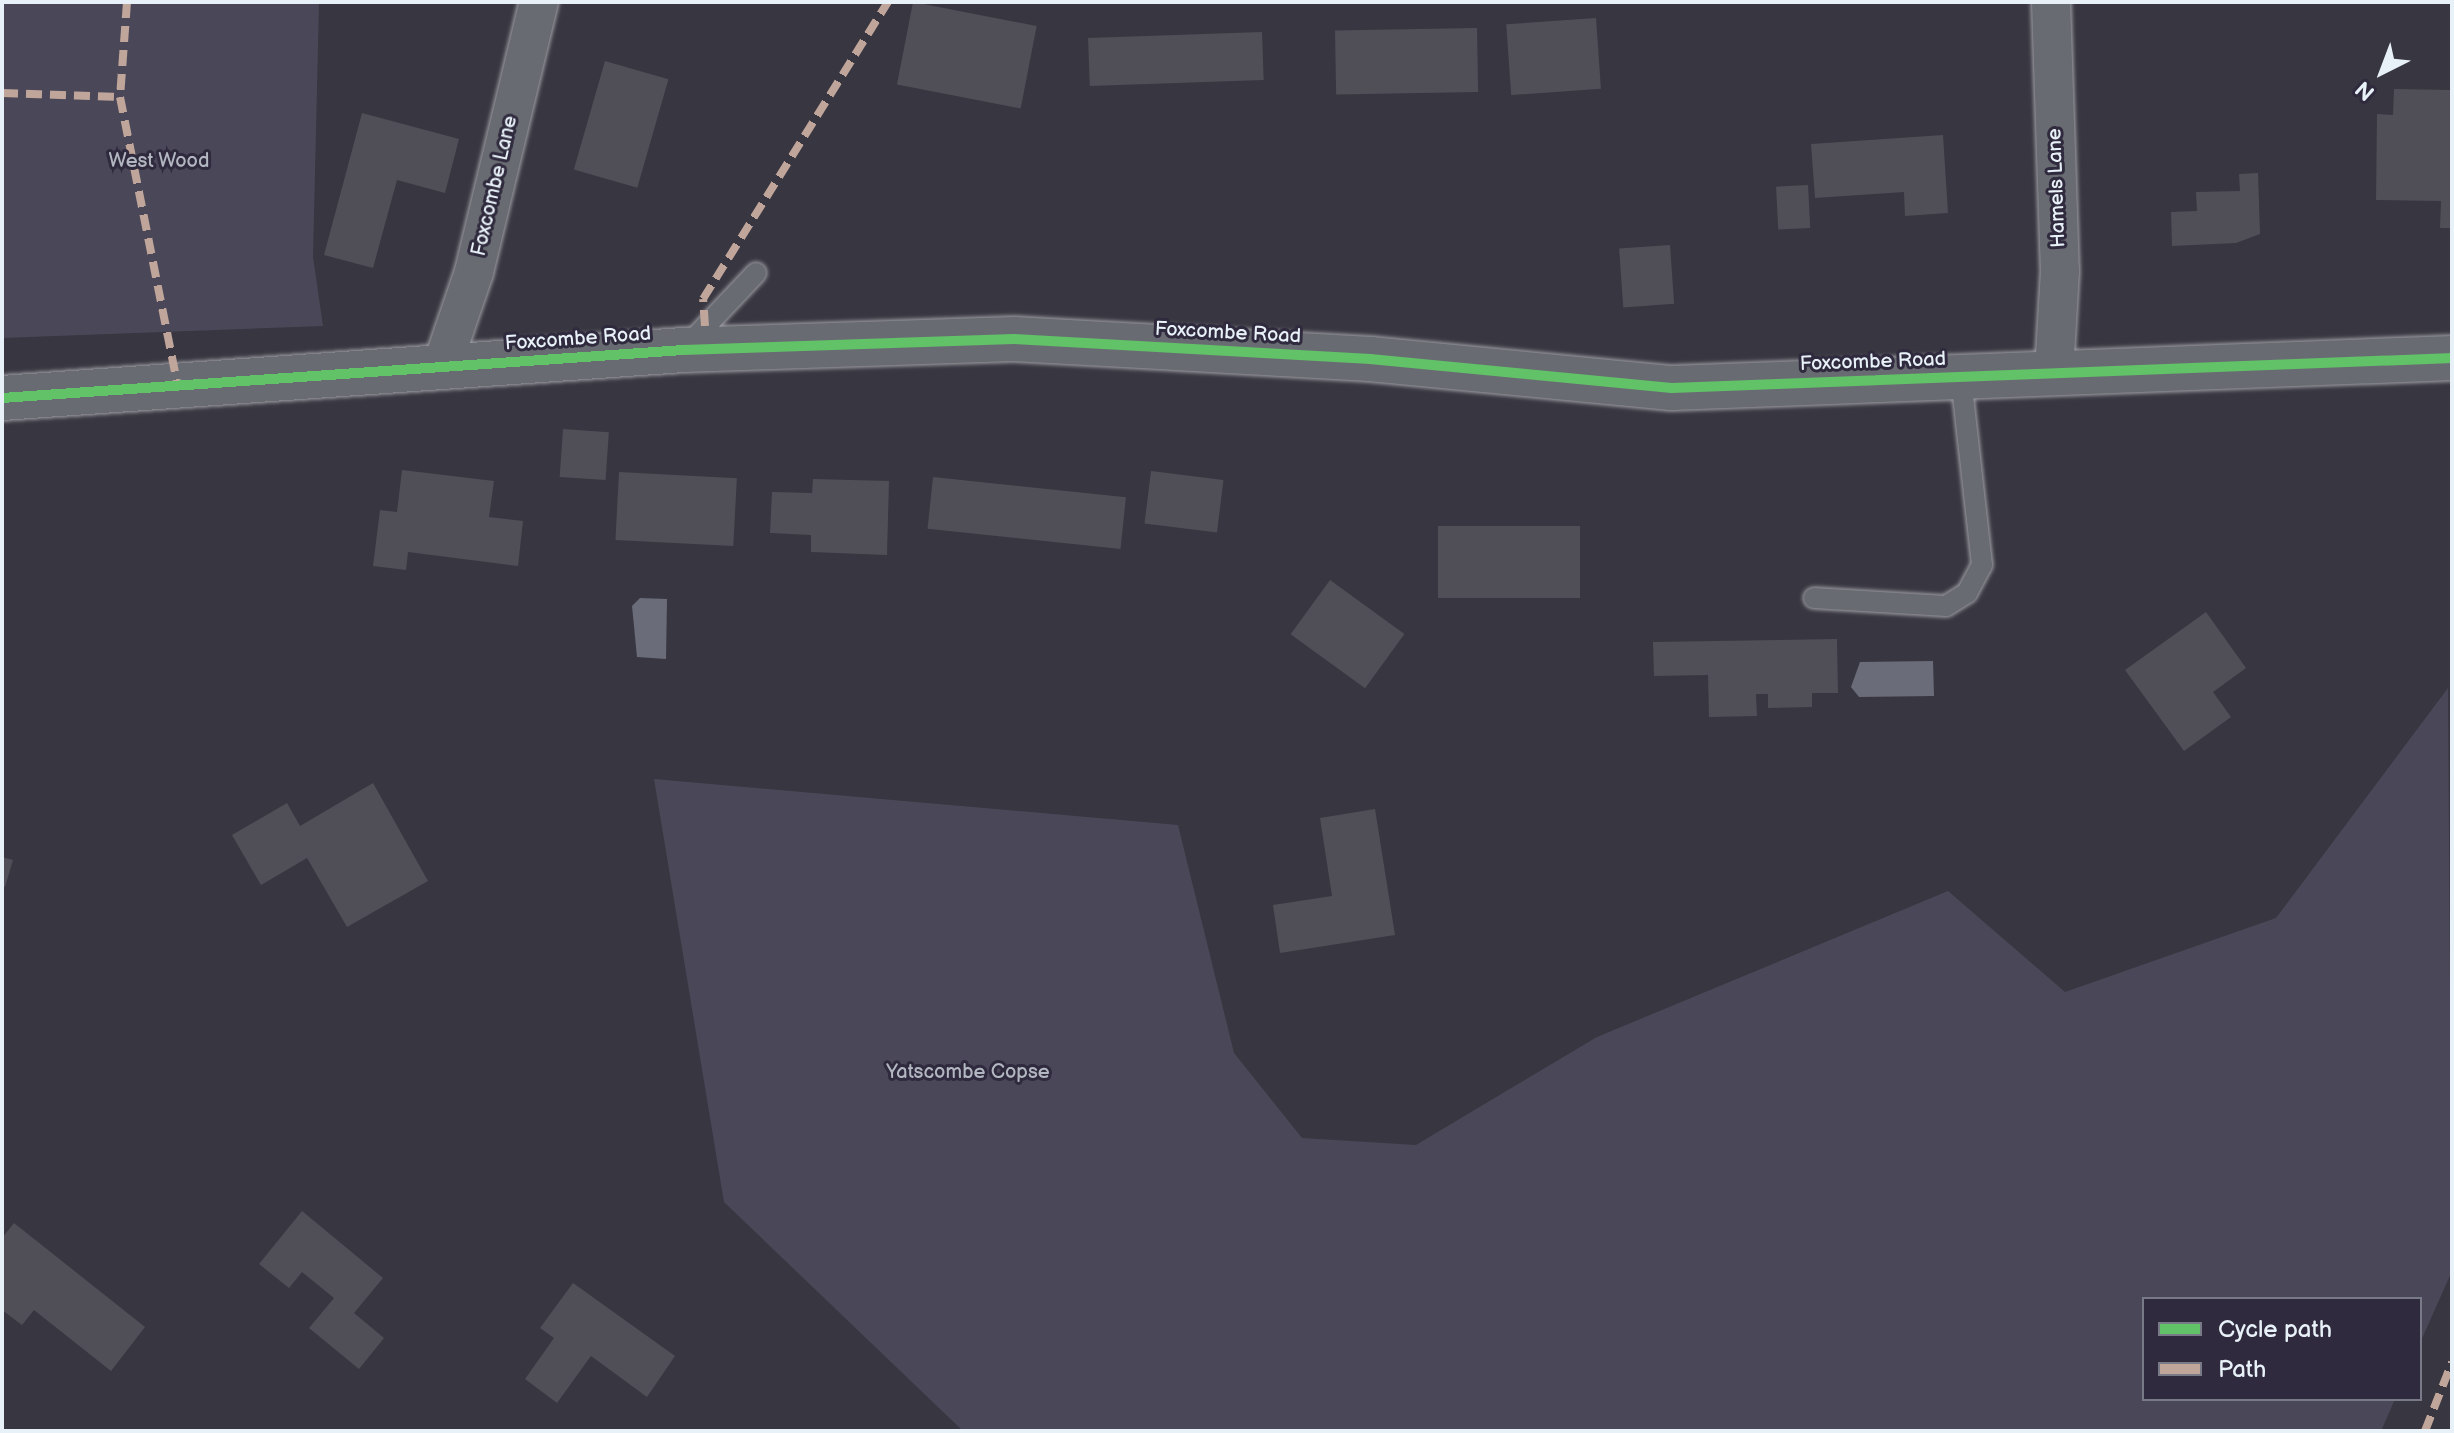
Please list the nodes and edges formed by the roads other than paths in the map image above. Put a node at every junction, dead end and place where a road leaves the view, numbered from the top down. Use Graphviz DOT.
graph roads {
  1 [pos="539,2"];
  2 [pos="2051,2"];
  3 [pos="756,273"];
  4 [pos="683,350"];
  5 [pos="2452,358"];
  6 [pos="442,366"];
  7 [pos="2054,373"];
  8 [pos="1961,377"];
  9 [pos="2,398"];
  10 [pos="1814,598"];
  1 -- 6 [label="street, Foxcombe Lane"];
  2 -- 7 [label="street, Hamels Lane"];
  3 -- 4 [label="lane"];
  4 -- 6 [label="street, Foxcombe Road"];
  4 -- 8 [label="street, Foxcombe Road"];
  5 -- 7 [label="street, Foxcombe Road"];
  6 -- 9 [label="street, Foxcombe Road"];
  7 -- 8 [label="street, Foxcombe Road"];
  8 -- 10 [label="lane"];
}
